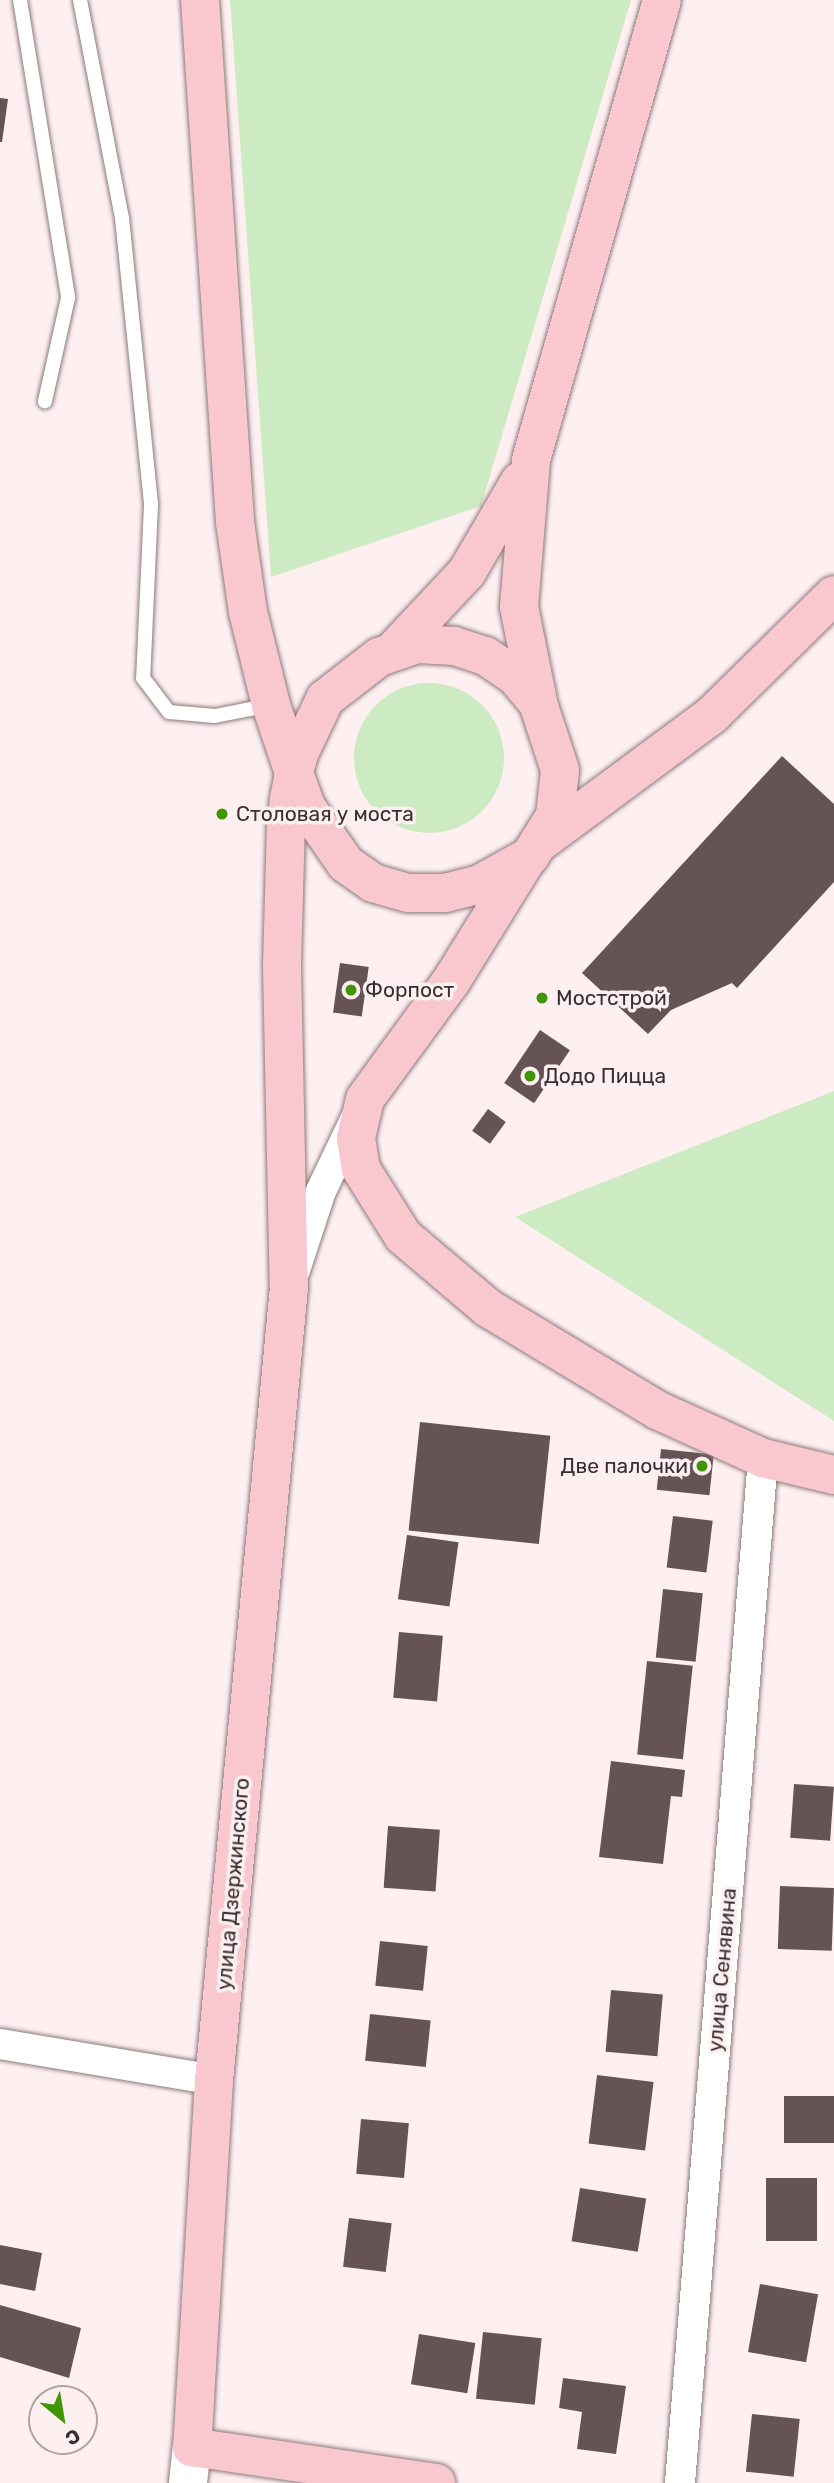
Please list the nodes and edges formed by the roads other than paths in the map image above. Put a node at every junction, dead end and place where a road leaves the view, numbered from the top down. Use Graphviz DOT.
graph roads {
  1 [pos="20,0"];
  2 [pos="80,0"];
  3 [pos="200,0"];
  4 [pos="662,0"];
  5 [pos="45,401"];
  6 [pos="531,460"];
  7 [pos="834,594"];
  8 [pos="392,652"];
  9 [pos="538,703"];
  10 [pos="271,705"];
  11 [pos="294,773"];
  12 [pos="536,849"];
  13 [pos="365,1099"];
  14 [pos="289,1287"];
  15 [pos="763,1458"];
  16 [pos="834,1475"];
  17 [pos="0,2044"];
  18 [pos="214,2080"];
  19 [pos="190,2465"];
  20 [pos="436,2483"];
  21 [pos="680,2483"];
  1 -- 5 [label="lane"];
  2 -- 10 [label="lane"];
  3 -- 10 [label="main road"];
  4 -- 6 [label="main road"];
  6 -- 8 [label="main road"];
  6 -- 9 [label="main road"];
  7 -- 12 [label="main road"];
  8 -- 9 [label="main road"];
  8 -- 11 [label="main road"];
  9 -- 12 [label="main road"];
  10 -- 11 [label="main road"];
  11 -- 12 [label="main road"];
  11 -- 14 [label="main road, улица Дзержинского"];
  12 -- 13 [label="main road"];
  13 -- 14 [label="street"];
  13 -- 15 [label="main road"];
  14 -- 18 [label="main road, улица Дзержинского"];
  15 -- 16 [label="main road"];
  15 -- 21 [label="street, улица Сенявина"];
  17 -- 18 [label="street"];
  18 -- 19 [label="main road, улица Дзержинского"];
  19 -- 20 [label="main road"];
}
